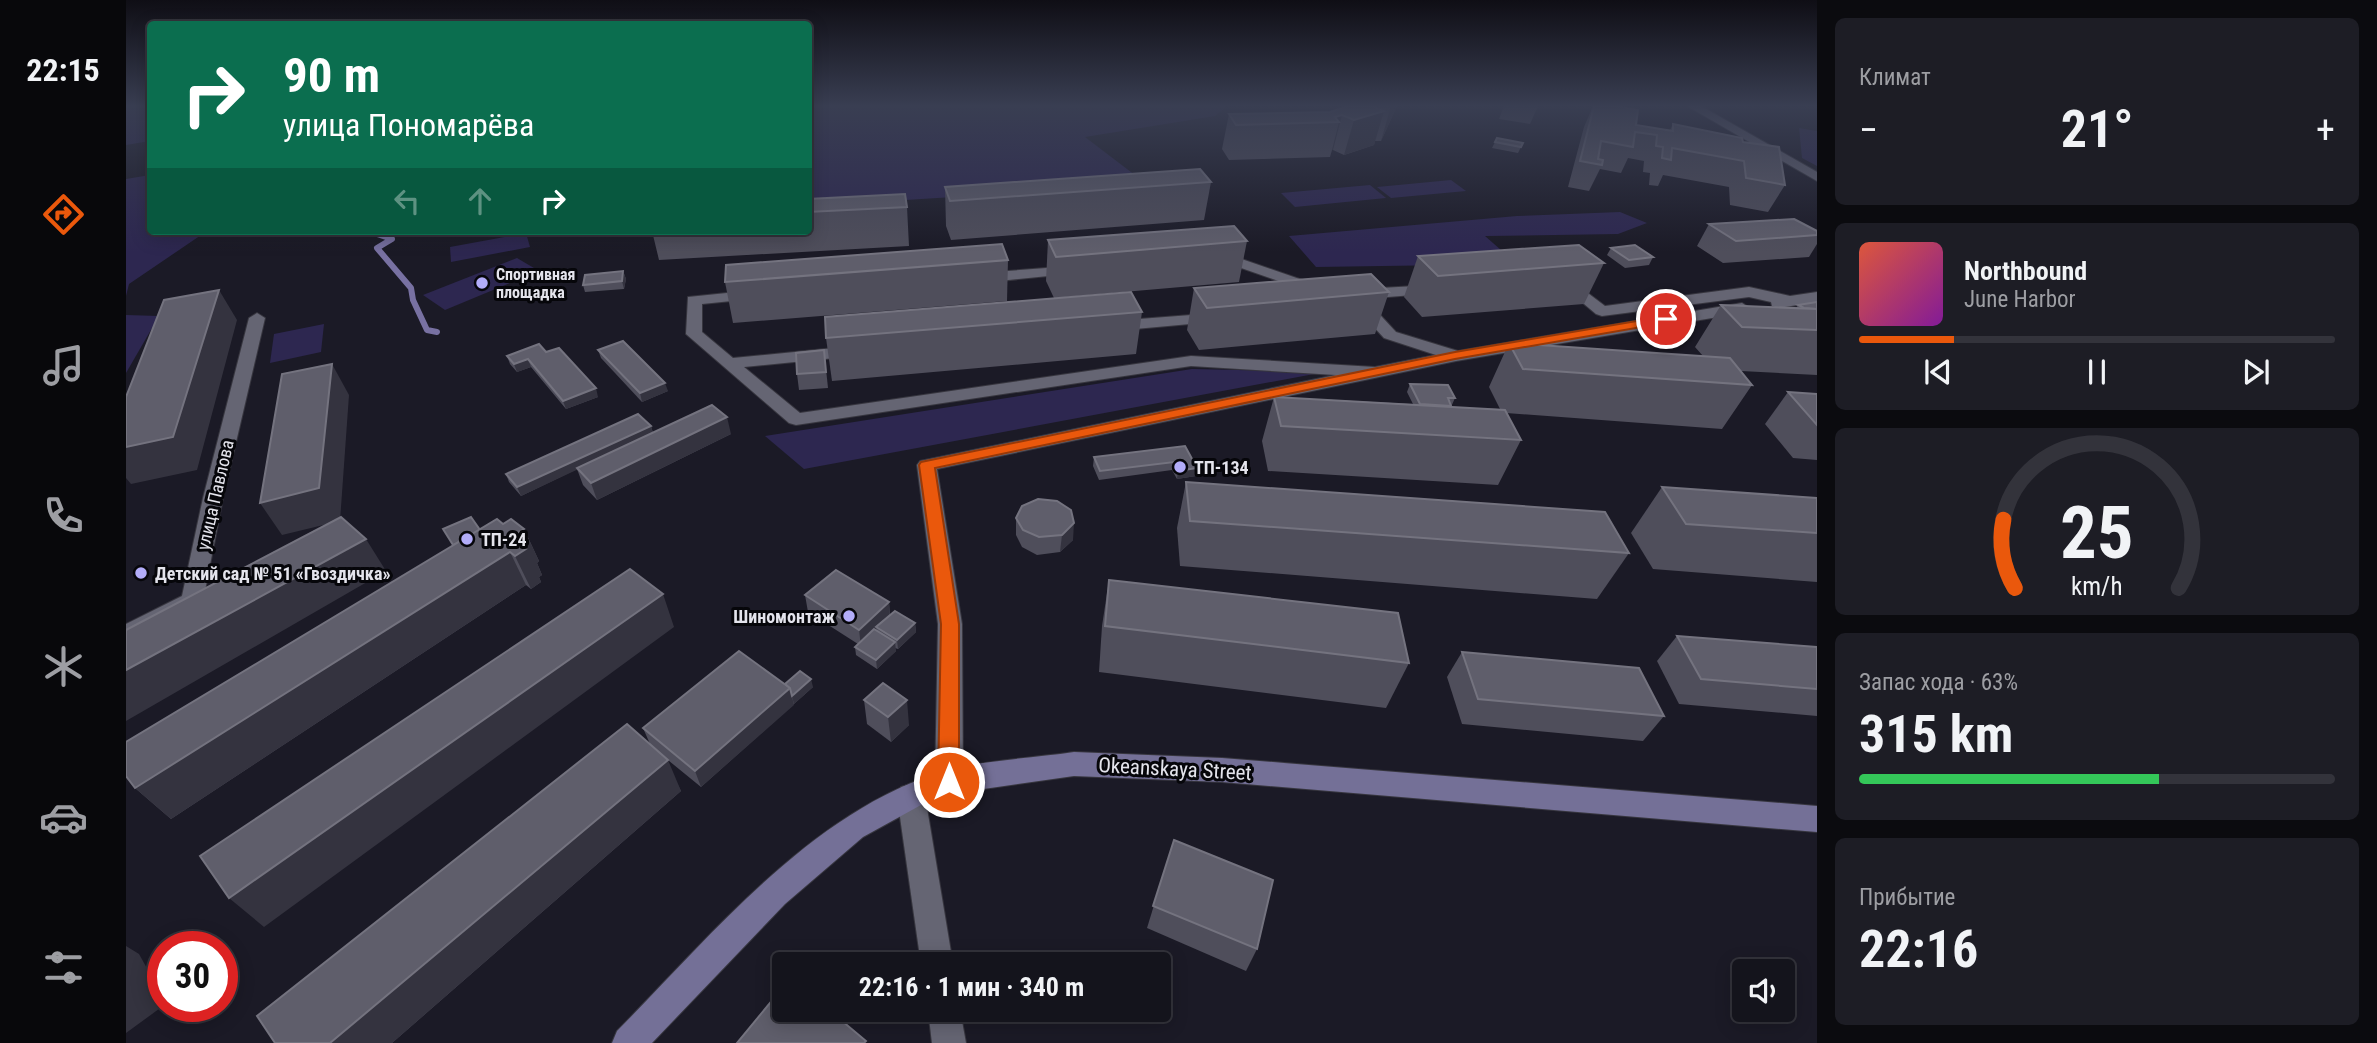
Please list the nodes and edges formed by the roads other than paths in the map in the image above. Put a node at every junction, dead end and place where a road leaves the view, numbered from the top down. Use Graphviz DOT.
graph roads {
  1 [pos="1778,155"];
  2 [pos="1817,177"];
  3 [pos="1198,260"];
  4 [pos="1089,269"];
  5 [pos="967,279"];
  6 [pos="1550,281"];
  7 [pos="1454,288"];
  8 [pos="776,293"];
  9 [pos="1817,297"];
  10 [pos="1789,301"];
  11 [pos="1336,309"];
  12 [pos="1239,316"];
  13 [pos="257,318"];
  14 [pos="1097,328"];
  15 [pos="866,350"];
  16 [pos="1455,356"];
  17 [pos="730,363"];
  18 [pos="1380,373"];
  19 [pos="126,635"];
  20 [pos="949,782"];
  21 [pos="911,796"];
  22 [pos="1817,819"];
  23 [pos="935,952"];
  24 [pos="945,1022"];
  25 [pos="629,1043"];
  26 [pos="948,1043"];
  1 -- 2 [label="street"];
  3 -- 7 [label="street"];
  4 -- 5 [label="street"];
  6 -- 10 [label="street"];
  8 -- 17 [label="street"];
  9 -- 10 [label="street"];
  10 -- 16 [label="street"];
  11 -- 16 [label="street"];
  12 -- 14 [label="street"];
  13 -- 19 [label="street, улица Павлова"];
  15 -- 17 [label="street"];
  16 -- 18 [label="street"];
  17 -- 18 [label="street"];
  18 -- 20 [label="street"];
  20 -- 21 [label="main road, Okeanskaya Street"];
  20 -- 22 [label="main road, Okeanskaya Street"];
  21 -- 23 [label="street"];
  21 -- 25 [label="main road, Okeanskaya Street"];
  24 -- 26 [label="street"];
}
